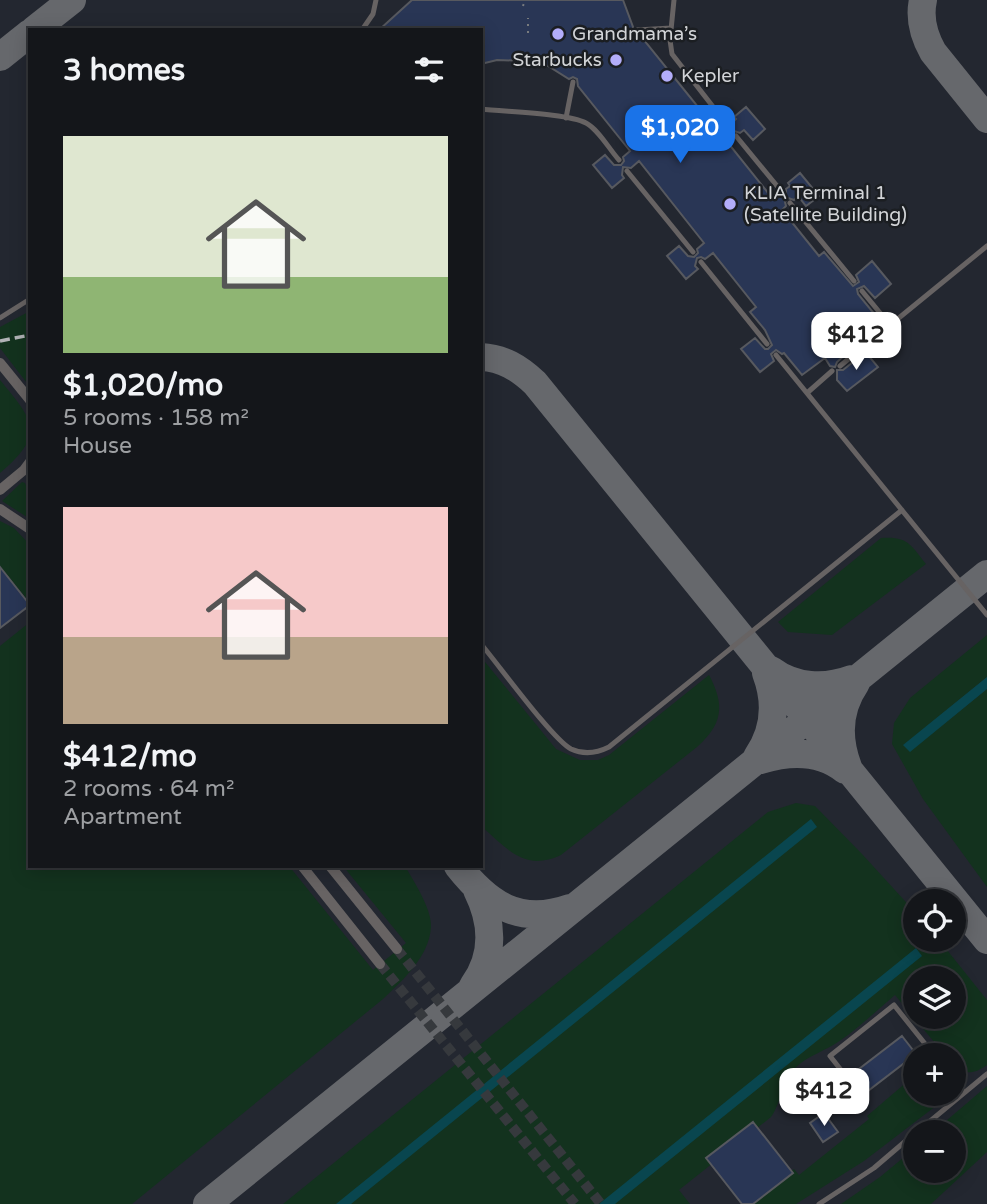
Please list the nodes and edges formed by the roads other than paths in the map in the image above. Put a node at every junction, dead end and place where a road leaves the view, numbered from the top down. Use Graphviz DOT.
graph roads {
  1 [pos="376,0"];
  2 [pos="674,0"];
  3 [pos="363,28"];
  4 [pos="671,28"];
  5 [pos="637,30"];
  6 [pos="573,82"];
  7 [pos="483,109"];
  8 [pos="566,118"];
  9 [pos="728,126"];
  10 [pos="736,136"];
  11 [pos="619,160"];
  12 [pos="627,171"];
  13 [pos="782,192"];
  14 [pos="790,203"];
  15 [pos="987,246"];
  16 [pos="693,252"];
  17 [pos="701,262"];
  18 [pos="854,281"];
  19 [pos="862,291"];
  20 [pos="28,300"];
  21 [pos="0,318"];
  22 [pos="890,326"];
  23 [pos="767,344"];
  24 [pos="776,355"];
  25 [pos="0,363"];
  26 [pos="840,366"];
  27 [pos="832,371"];
  28 [pos="807,393"];
  29 [pos="28,398"];
  30 [pos="28,465"];
  31 [pos="0,489"];
  32 [pos="0,509"];
  33 [pos="902,510"];
  34 [pos="28,528"];
  35 [pos="987,615"];
  36 [pos="483,646"];
  37 [pos="304,868"];
  38 [pos="332,868"];
  39 [pos="397,949"];
  40 [pos="380,964"];
  41 [pos="924,1043"];
  42 [pos="841,1070"];
  43 [pos="987,1074"];
  44 [pos="966,1090"];
  45 [pos="948,1106"];
  46 [pos="931,1120"];
  47 [pos="903,1144"];
  48 [pos="819,1204"];
  1 -- 3 [label="lane"];
  2 -- 4 [label="lane"];
  4 -- 5 [label="lane"];
  4 -- 9 [label="lane"];
  6 -- 8 [label="lane"];
  7 -- 8 [label="lane"];
  8 -- 11 [label="lane"];
  10 -- 13 [label="lane"];
  12 -- 16 [label="lane"];
  14 -- 18 [label="lane"];
  15 -- 22 [label="lane"];
  17 -- 23 [label="lane"];
  19 -- 22 [label="lane"];
  20 -- 21 [label="lane"];
  22 -- 26 [label="lane"];
  24 -- 28 [label="lane"];
  25 -- 29 [label="street"];
  27 -- 28 [label="lane"];
  28 -- 33 [label="lane"];
  30 -- 31 [label="street"];
  32 -- 34 [label="street"];
  33 -- 35 [label="lane"];
  33 -- 36 [label="lane"];
  37 -- 40 [label="street"];
  38 -- 39 [label="street"];
  41 -- 42 [label="lane"];
  43 -- 44 [label="lane"];
  45 -- 46 [label="lane"];
  47 -- 48 [label="lane"];
}
